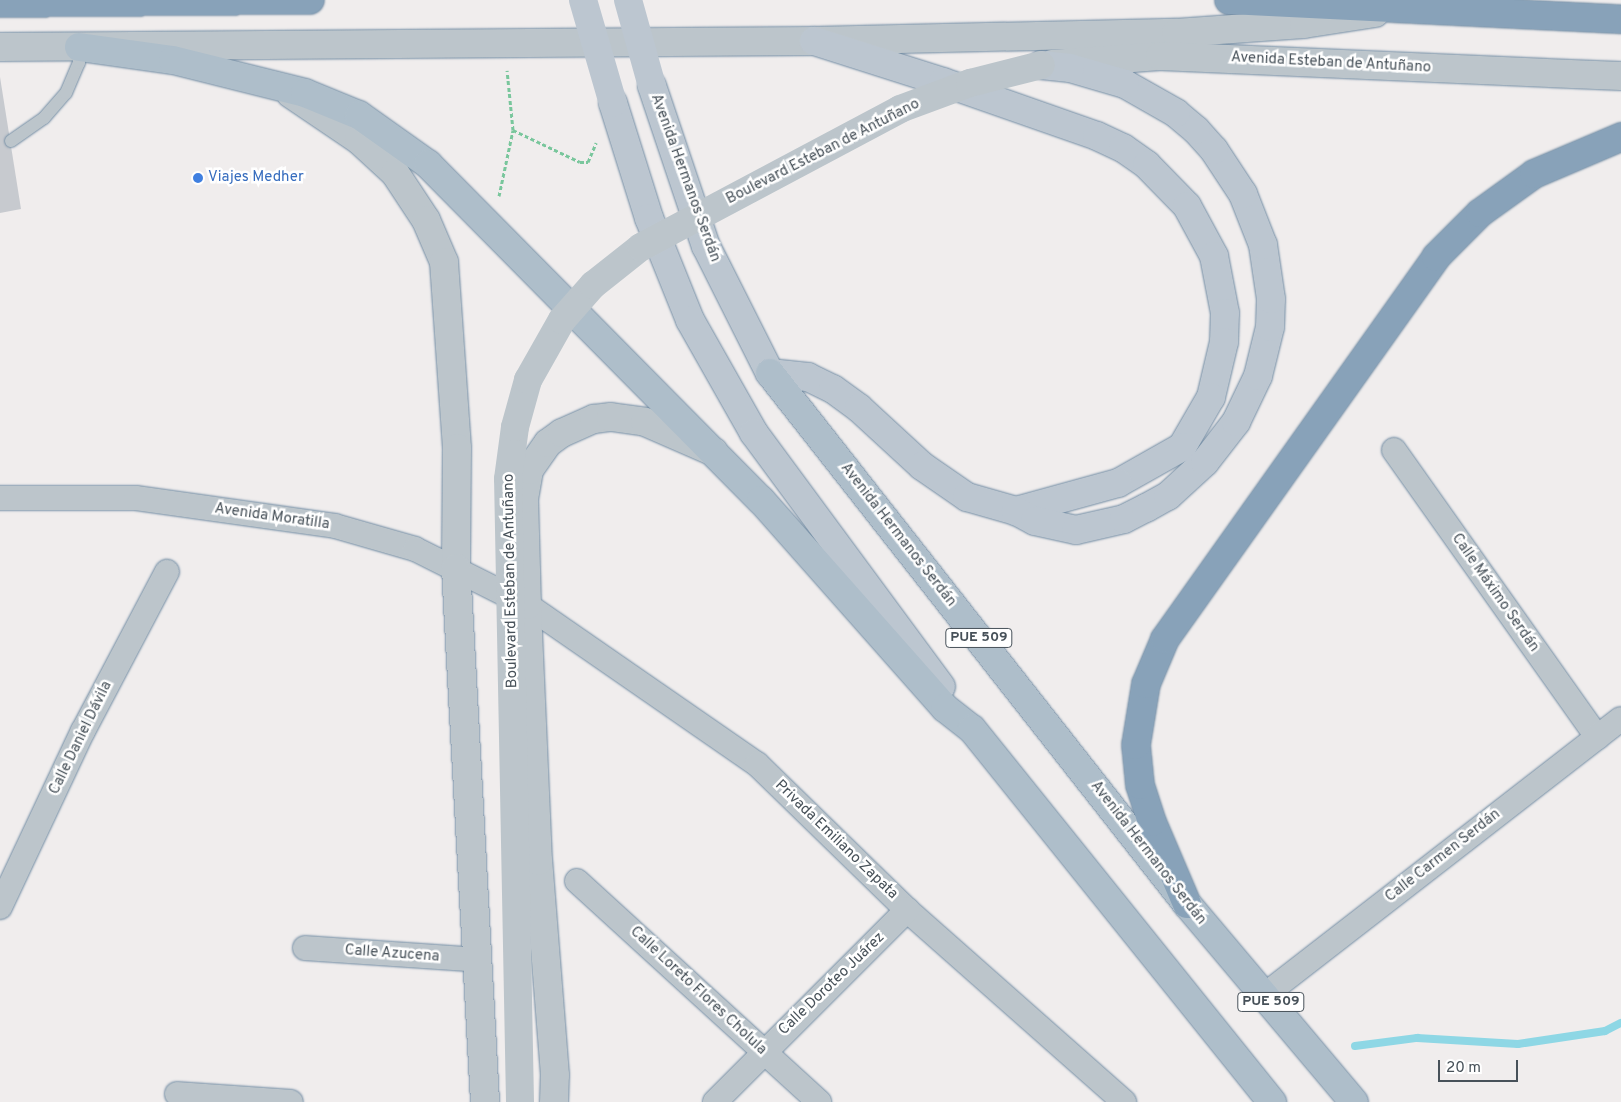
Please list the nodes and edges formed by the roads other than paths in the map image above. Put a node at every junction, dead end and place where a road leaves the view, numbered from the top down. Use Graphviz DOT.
graph roads {
  1 [pos="310,0"];
  2 [pos="583,0"];
  3 [pos="628,0"];
  4 [pos="1229,0"];
  5 [pos="0,3"];
  6 [pos="1416,7"];
  7 [pos="1621,19"];
  8 [pos="814,41"];
  9 [pos="0,47"];
  10 [pos="79,47"];
  11 [pos="1041,65"];
  12 [pos="1616,76"];
  13 [pos="277,85"];
  14 [pos="1621,137"];
  15 [pos="11,141"];
  16 [pos="770,373"];
  17 [pos="1394,450"];
  18 [pos="715,453"];
  19 [pos="0,498"];
  20 [pos="1016,511"];
  21 [pos="456,568"];
  22 [pos="167,572"];
  23 [pos="527,605"];
  24 [pos="1621,719"];
  25 [pos="972,729"];
  26 [pos="1597,737"];
  27 [pos="577,881"];
  28 [pos="1187,904"];
  29 [pos="0,907"];
  30 [pos="907,910"];
  31 [pos="305,948"];
  32 [pos="479,960"];
  33 [pos="1265,995"];
  34 [pos="763,1051"];
  35 [pos="177,1094"];
  36 [pos="291,1102"];
  37 [pos="485,1102"];
  38 [pos="520,1102"];
  39 [pos="554,1102"];
  40 [pos="715,1102"];
  41 [pos="819,1102"];
  42 [pos="1124,1102"];
  43 [pos="1272,1102"];
  44 [pos="1354,1102"];
  1 -- 5 [label="highway"];
  2 -- 25 [label="main road, bridge"];
  3 -- 16 [label="main road, Avenida Hermanos Serdán / PUE 509, bridge"];
  4 -- 6 [label="highway"];
  6 -- 7 [label="highway"];
  6 -- 8 [label="street"];
  8 -- 10 [label="street"];
  8 -- 20 [label="main road"];
  9 -- 10 [label="street"];
  10 -- 13 [label="main road"];
  10 -- 15 [label="lane"];
  11 -- 12 [label="street, Avenida Esteban de Antuñano"];
  11 -- 20 [label="main road"];
  11 -- 38 [label="street, Boulevard Esteban de Antuñano, bridge"];
  13 -- 18 [label="main road"];
  13 -- 21 [label="street"];
  14 -- 28 [label="highway"];
  16 -- 20 [label="main road"];
  16 -- 28 [label="main road, Avenida Hermanos Serdán / PUE 509"];
  17 -- 26 [label="street, Calle Máximo Serdán"];
  18 -- 23 [label="street"];
  18 -- 25 [label="main road"];
  19 -- 21 [label="street, Avenida Moratilla"];
  21 -- 23 [label="street, Avenida Moratilla"];
  21 -- 32 [label="street"];
  22 -- 29 [label="street, Calle Daniel Dávila"];
  23 -- 30 [label="street, Privada Emiliano Zapata"];
  23 -- 39 [label="street"];
  24 -- 26 [label="street, Calle Carmen Serdán"];
  25 -- 43 [label="main road"];
  26 -- 33 [label="street, Calle Carmen Serdán"];
  27 -- 34 [label="street, Calle Loreto Flores Cholula"];
  28 -- 33 [label="main road, Avenida Hermanos Serdán / PUE 509"];
  30 -- 34 [label="street, Calle Doroteo Juárez"];
  30 -- 42 [label="street, Privada Emiliano Zapata"];
  31 -- 32 [label="street, Calle Azucena"];
  32 -- 37 [label="street"];
  33 -- 44 [label="main road, Avenida Hermanos Serdán / PUE 509"];
  34 -- 40 [label="street, Calle Doroteo Juárez"];
  34 -- 41 [label="street, Calle Loreto Flores Cholula"];
  35 -- 36 [label="street"];
}
